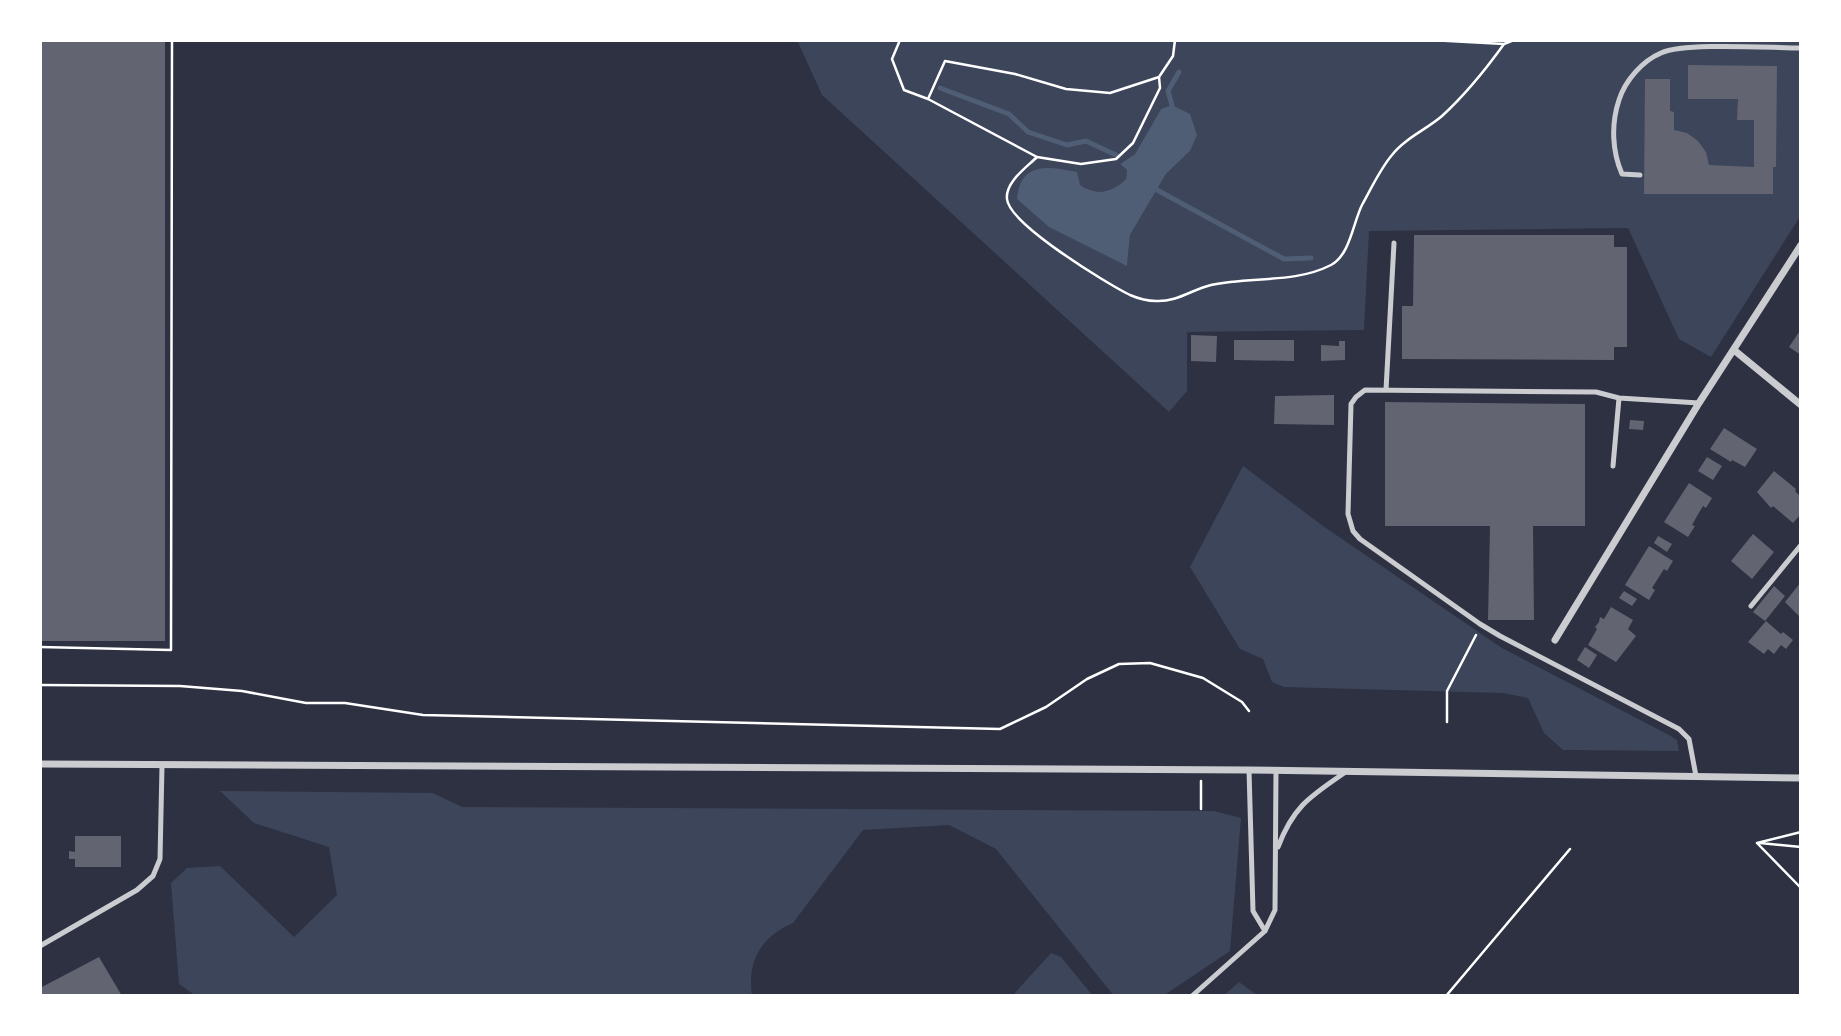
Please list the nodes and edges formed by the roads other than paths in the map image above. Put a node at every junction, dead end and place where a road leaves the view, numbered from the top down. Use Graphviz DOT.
graph roads {
  1 [pos="1801,47"];
  2 [pos="1640,175"];
  3 [pos="1394,243"];
  4 [pos="1801,245"];
  5 [pos="1734,350"];
  6 [pos="1386,390"];
  7 [pos="1619,398"];
  8 [pos="1699,403"];
  9 [pos="1801,405"];
  10 [pos="1613,466"];
  11 [pos="1801,545"];
  12 [pos="1751,607"];
  13 [pos="1555,640"];
  14 [pos="40,764"];
  15 [pos="162,766"];
  16 [pos="1249,770"];
  17 [pos="1276,770"];
  18 [pos="1347,771"];
  19 [pos="1696,776"];
  20 [pos="1801,778"];
  21 [pos="1275,853"];
  22 [pos="1265,931"];
  23 [pos="40,946"];
  24 [pos="1192,996"];
  1 -- 2 [label="lane"];
  3 -- 6 [label="lane"];
  4 -- 5 [label="street"];
  5 -- 8 [label="street"];
  5 -- 9 [label="street"];
  6 -- 7 [label="lane"];
  6 -- 19 [label="lane"];
  7 -- 8 [label="lane"];
  7 -- 10 [label="lane"];
  8 -- 13 [label="street"];
  11 -- 12 [label="lane"];
  14 -- 15 [label="street"];
  15 -- 16 [label="street"];
  15 -- 23 [label="lane"];
  16 -- 17 [label="street"];
  16 -- 22 [label="lane"];
  17 -- 18 [label="street"];
  17 -- 21 [label="lane"];
  18 -- 19 [label="street"];
  18 -- 21 [label="lane"];
  19 -- 20 [label="street"];
  21 -- 22 [label="lane"];
  22 -- 24 [label="lane"];
}
